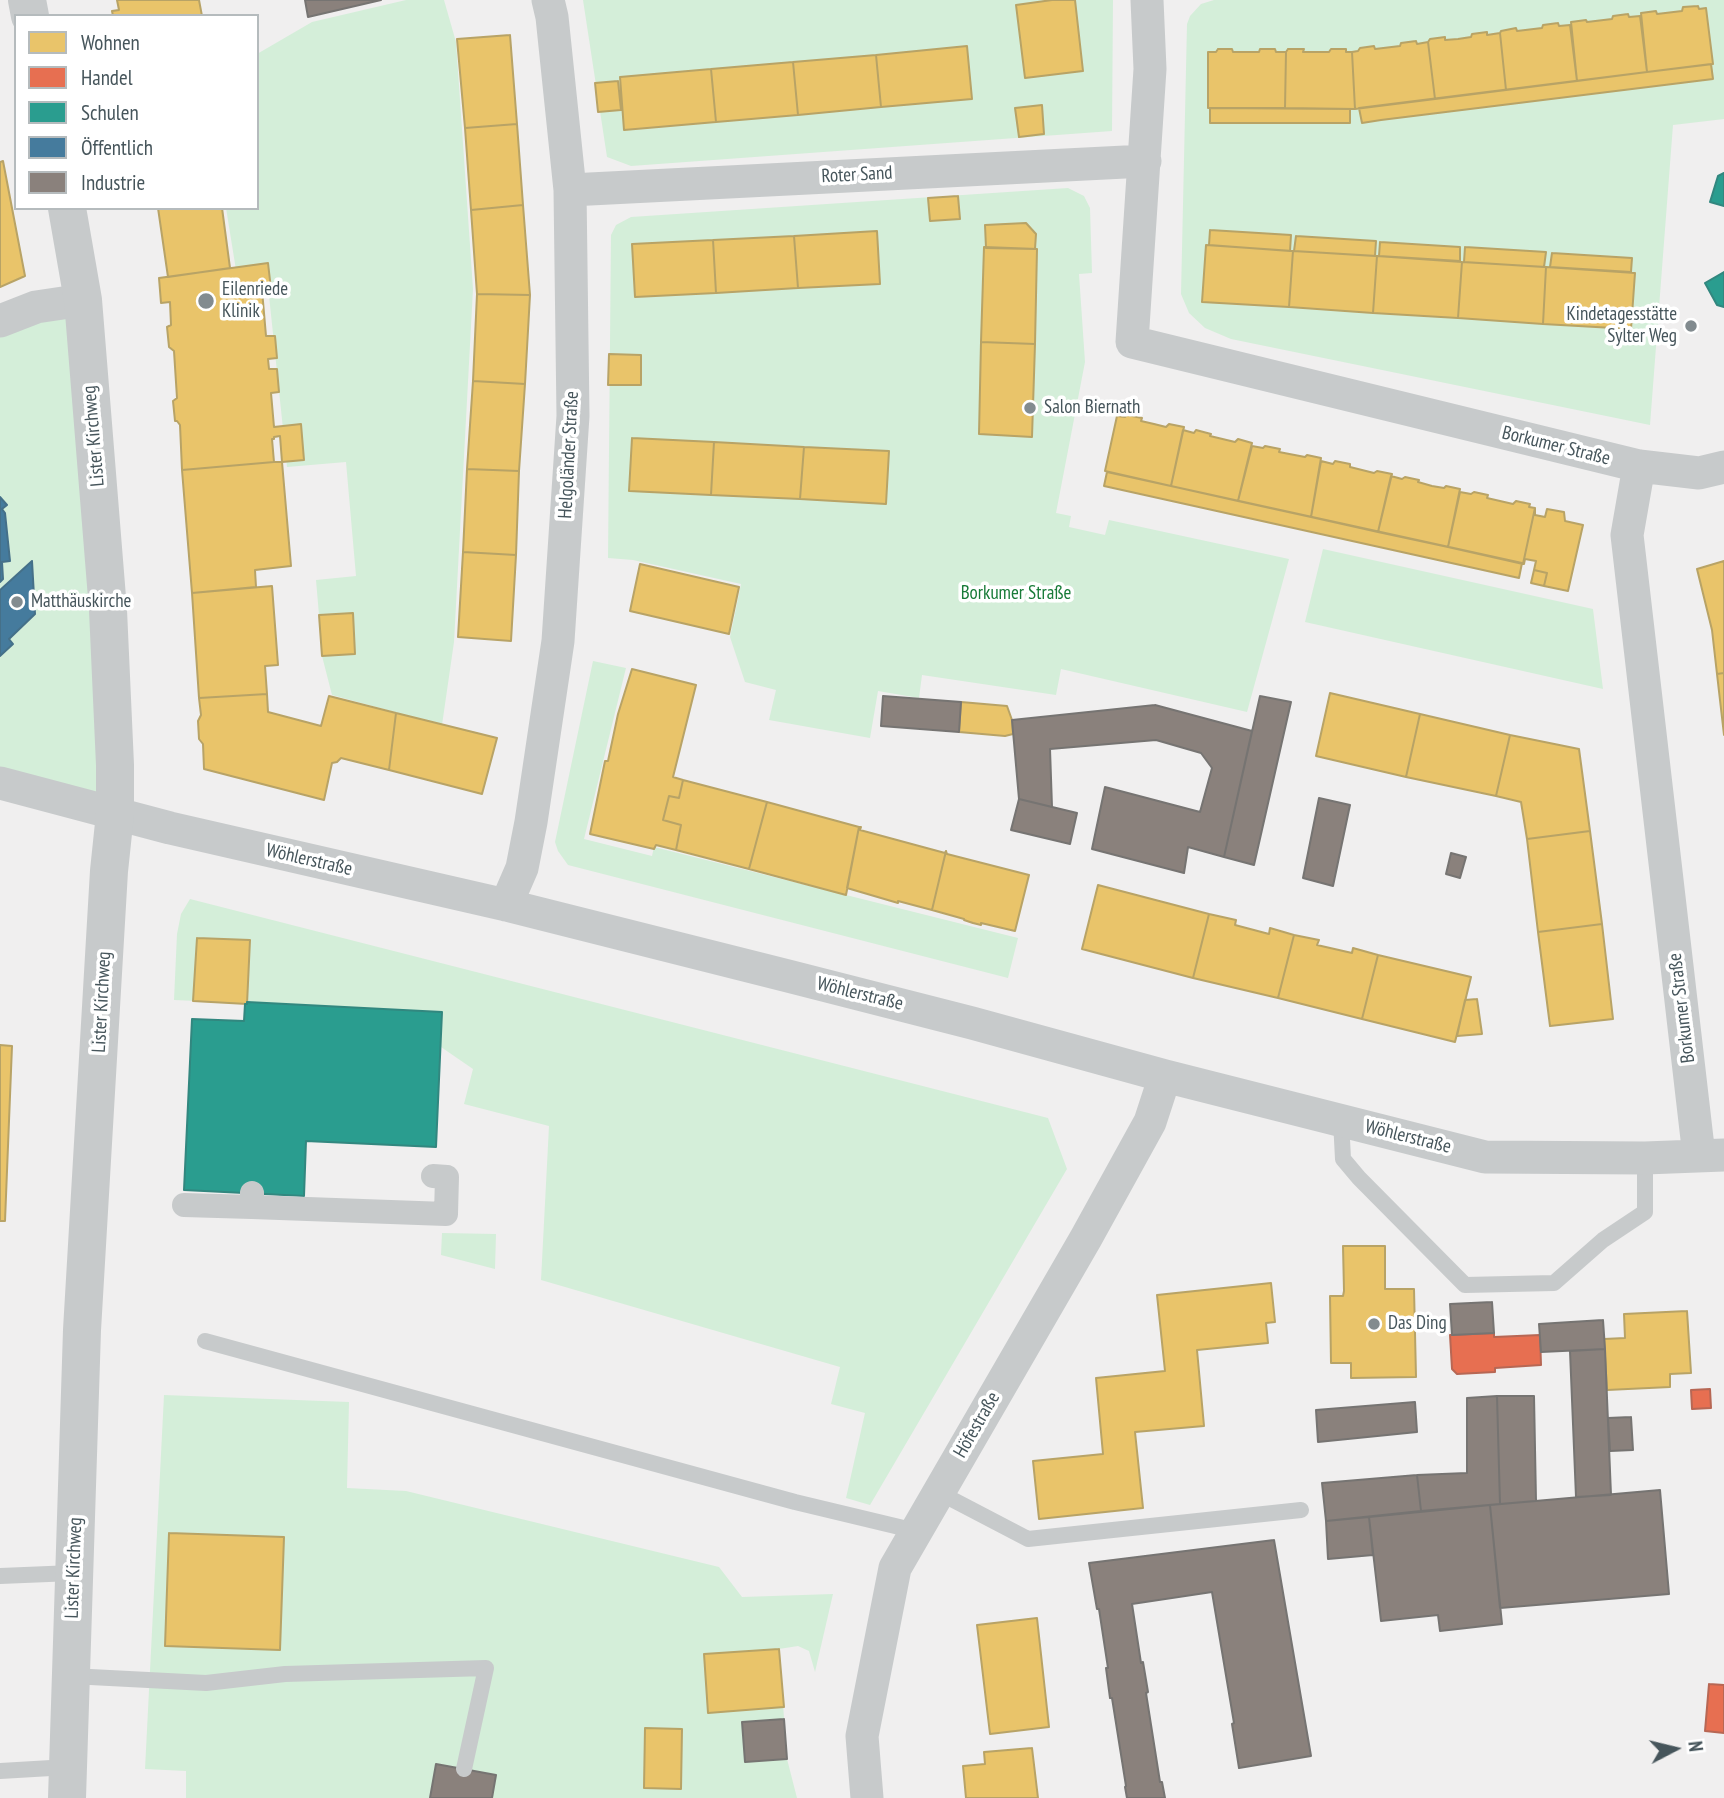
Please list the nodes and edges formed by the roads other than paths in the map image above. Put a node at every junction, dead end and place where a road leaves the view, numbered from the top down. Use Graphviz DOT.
graph roads {
  1 [pos="548,0"];
  2 [pos="1147,0"];
  3 [pos="1145,160"];
  4 [pos="570,190"];
  5 [pos="67,210"];
  6 [pos="83,300"];
  7 [pos="0,321"];
  8 [pos="1639,467"];
  9 [pos="1724,467"];
  10 [pos="0,783"];
  11 [pos="115,814"];
  12 [pos="506,905"];
  13 [pos="1165,1076"];
  14 [pos="1341,1120"];
  15 [pos="1711,1156"];
  16 [pos="1645,1158"];
  17 [pos="433,1176"];
  18 [pos="184,1205"];
  19 [pos="205,1341"];
  20 [pos="938,1492"];
  21 [pos="1301,1510"];
  22 [pos="916,1531"];
  23 [pos="74,1573"];
  24 [pos="0,1576"];
  25 [pos="71,1675"];
  26 [pos="464,1769"];
  27 [pos="0,1771"];
  28 [pos="67,1783"];
  29 [pos="867,1798"];
  1 -- 4 [label="street, Helgoländer Straße"];
  2 -- 3 [label="street, Borkumer Straße"];
  3 -- 4 [label="street, Roter Sand"];
  3 -- 8 [label="street, Borkumer Straße"];
  4 -- 12 [label="street, Helgoländer Straße"];
  5 -- 6 [label="street, Lister Kirchweg"];
  6 -- 7 [label="street"];
  6 -- 11 [label="street, Lister Kirchweg"];
  8 -- 9 [label="street"];
  8 -- 15 [label="street, Borkumer Straße"];
  10 -- 11 [label="street, Wöhlerstraße"];
  11 -- 12 [label="street, Wöhlerstraße"];
  11 -- 23 [label="street, Lister Kirchweg"];
  12 -- 13 [label="street, Wöhlerstraße"];
  13 -- 14 [label="street, Wöhlerstraße"];
  13 -- 20 [label="street, Höfestraße"];
  14 -- 16 [label="street, Wöhlerstraße"];
  14 -- 16 [label="lane"];
  15 -- 16 [label="street, Wöhlerstraße"];
  17 -- 18 [label="street"];
  19 -- 22 [label="lane"];
  20 -- 21 [label="lane"];
  20 -- 22 [label="street, Höfestraße"];
  22 -- 29 [label="street, Höfestraße"];
  23 -- 24 [label="lane"];
  23 -- 25 [label="street, Lister Kirchweg"];
  25 -- 26 [label="lane"];
  25 -- 28 [label="street, Lister Kirchweg"];
  27 -- 28 [label="lane"];
}
